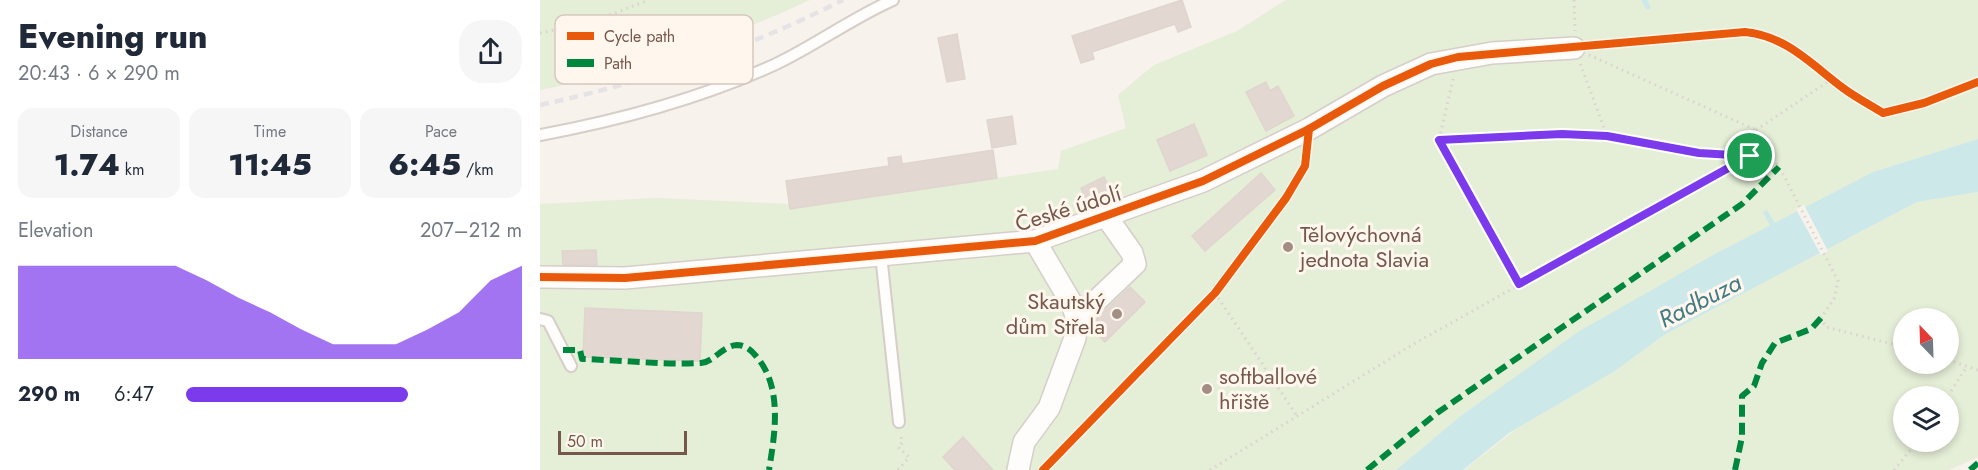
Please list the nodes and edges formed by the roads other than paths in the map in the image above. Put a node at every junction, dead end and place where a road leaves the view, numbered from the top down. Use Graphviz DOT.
graph roads {
  1 [pos="893,0"];
  2 [pos="1574,48"];
  3 [pos="753,74"];
  4 [pos="730,84"];
  5 [pos="540,135"];
  6 [pos="1106,216"];
  7 [pos="1035,241"];
  8 [pos="881,255"];
  9 [pos="540,277"];
  10 [pos="540,319"];
  11 [pos="1077,320"];
  12 [pos="572,366"];
  13 [pos="899,422"];
  14 [pos="1018,470"];
  1 -- 3 [label="lane"];
  2 -- 6 [label="street, České údolí"];
  4 -- 5 [label="lane"];
  6 -- 7 [label="street, České údolí"];
  6 -- 11 [label="street, České údolí"];
  7 -- 8 [label="street, České údolí"];
  7 -- 11 [label="street, České údolí"];
  8 -- 9 [label="street, České údolí"];
  8 -- 13 [label="lane"];
  10 -- 12 [label="lane"];
  11 -- 14 [label="street"];
}
